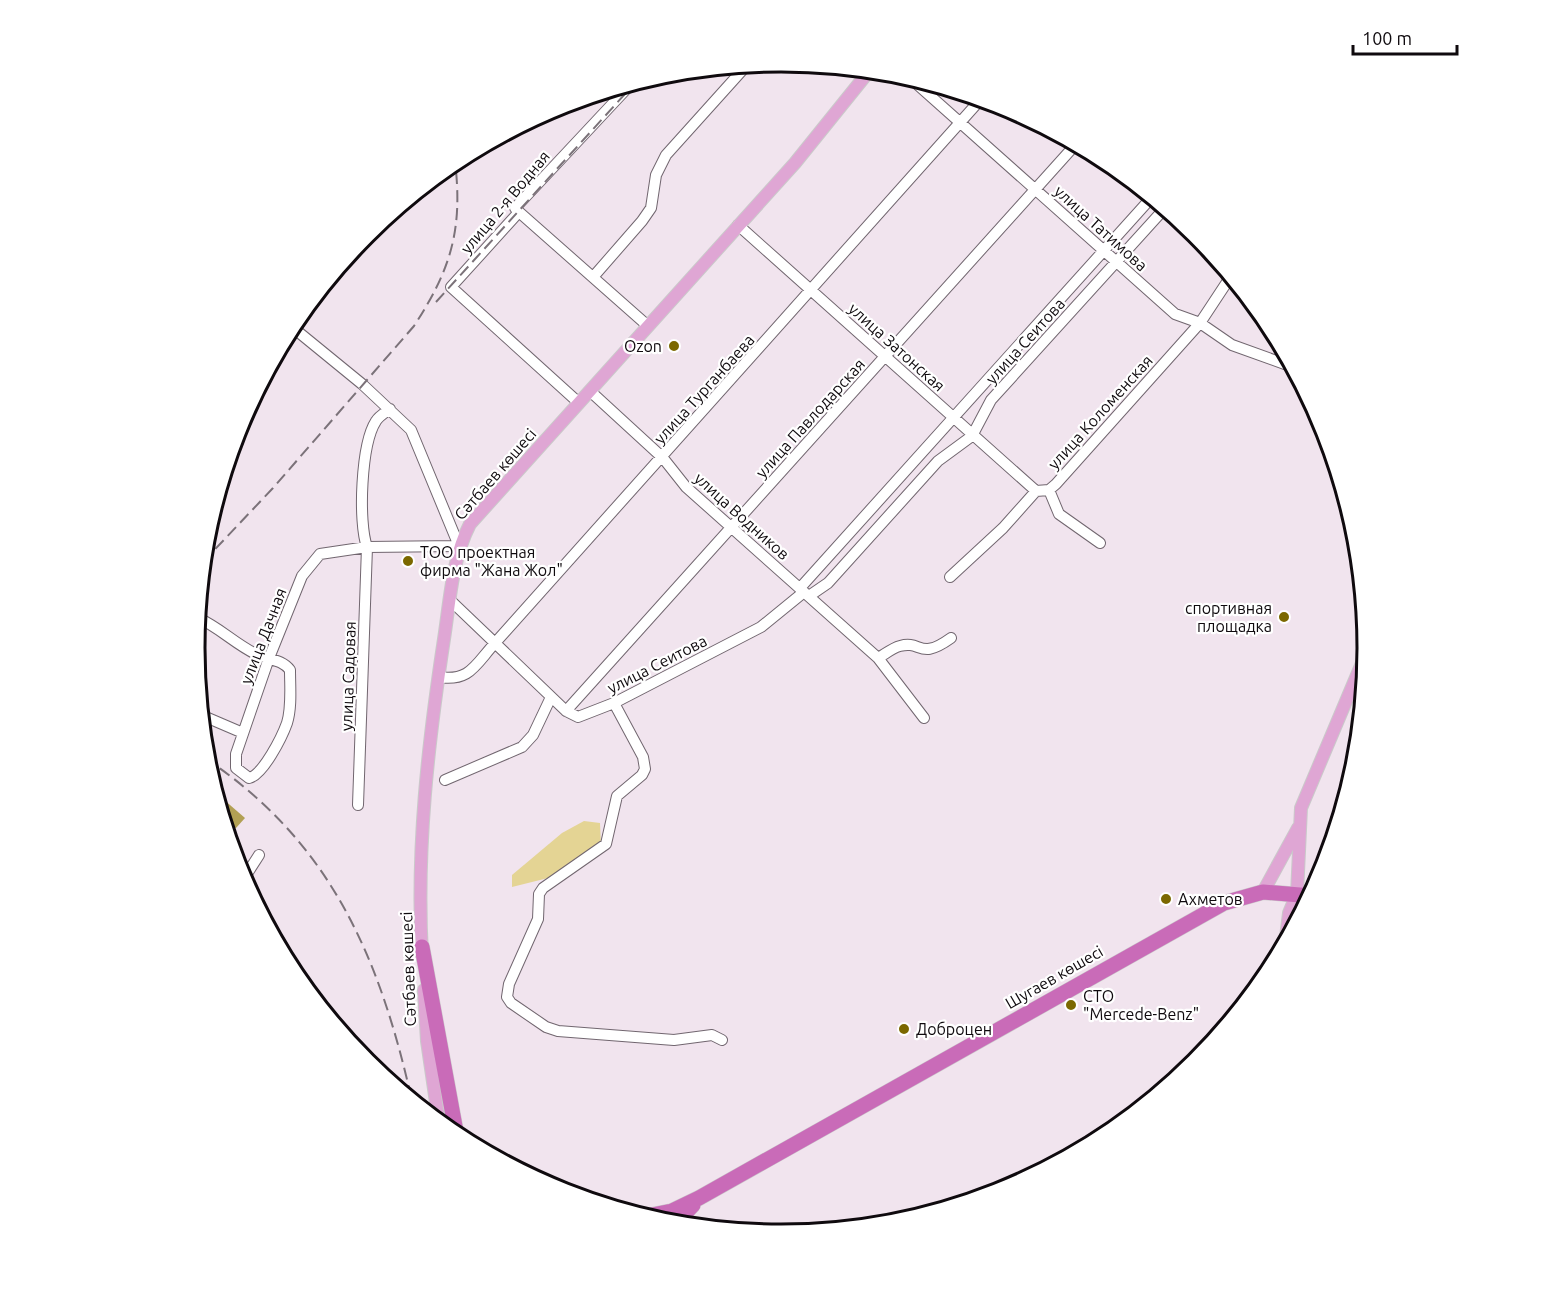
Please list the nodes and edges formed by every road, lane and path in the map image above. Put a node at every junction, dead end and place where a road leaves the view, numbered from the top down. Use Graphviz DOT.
graph roads {
  1 [pos="739,73"];
  2 [pos="864,78"];
  3 [pos="924,90"];
  4 [pos="620,96"];
  5 [pos="975,106"];
  6 [pos="960,122"];
  7 [pos="1071,150"];
  8 [pos="1036,190"];
  9 [pos="1147,203"];
  10 [pos="519,212"];
  11 [pos="1160,213"];
  12 [pos="738,225"];
  13 [pos="1103,250"];
  14 [pos="1116,261"];
  15 [pos="594,276"];
  16 [pos="1227,283"];
  17 [pos="812,290"];
  18 [pos="1200,323"];
  19 [pos="648,326"];
  20 [pos="299,333"];
  21 [pos="886,356"];
  22 [pos="1283,363"];
  23 [pos="590,391"];
  24 [pos="579,403"];
  25 [pos="390,408"];
  26 [pos="952,418"];
  27 [pos="972,436"];
  28 [pos="663,458"];
  29 [pos="1049,490"];
  30 [pos="1036,491"];
  31 [pos="732,527"];
  32 [pos="1100,543"];
  33 [pos="459,546"];
  34 [pos="368,547"];
  35 [pos="950,577"];
  36 [pos="804,592"];
  37 [pos="450,600"];
  38 [pos="206,622"];
  39 [pos="951,638"];
  40 [pos="495,643"];
  41 [pos="269,658"];
  42 [pos="878,658"];
  43 [pos="1357,674"];
  44 [pos="438,677"];
  45 [pos="551,697"];
  46 [pos="615,703"];
  47 [pos="566,711"];
  48 [pos="924,718"];
  49 [pos="209,719"];
  50 [pos="243,733"];
  51 [pos="445,780"];
  52 [pos="358,806"];
  53 [pos="1300,825"];
  54 [pos="259,855"];
  55 [pos="249,870"];
  56 [pos="1305,890"];
  57 [pos="1263,892"];
  58 [pos="1303,895"];
  59 [pos="1300,901"];
  60 [pos="1288,925"];
  61 [pos="422,947"];
  62 [pos="722,1040"];
  63 [pos="437,1111"];
  64 [pos="454,1123"];
  65 [pos="699,1198"];
  66 [pos="665,1213"];
  67 [pos="682,1216"];
  1 -- 15 [label="street"];
  2 -- 12 [label="main road, Сәтбаев көшесі"];
  3 -- 6 [label="street, улица Татимова"];
  4 -- 10 [label="street, улица 2-я Водная"];
  5 -- 6 [label="street, улица Турганбаева"];
  6 -- 8 [label="street, улица Татимова"];
  6 -- 17 [label="street, улица Турганбаева"];
  7 -- 8 [label="street, улица Павлодарская"];
  8 -- 13 [label="street, улица Татимова"];
  8 -- 21 [label="street, улица Павлодарская"];
  9 -- 13 [label="street, улица Сеитова"];
  10 -- 15 [label="street"];
  10 -- 24 [label="street, улица 2-я Водная"];
  11 -- 14 [label="street, улица Сеитова"];
  12 -- 17 [label="street, улица Затонская"];
  12 -- 19 [label="main road, Сәтбаев көшесі"];
  13 -- 14 [label="street, улица Татимова"];
  13 -- 26 [label="street, улица Сеитова"];
  14 -- 18 [label="street, улица Татимова"];
  14 -- 27 [label="street, улица Сеитова"];
  15 -- 19 [label="street"];
  16 -- 18 [label="street, улица Коломенская"];
  17 -- 21 [label="street, улица Затонская"];
  17 -- 28 [label="street, улица Турганбаева"];
  18 -- 22 [label="street, улица Татимова"];
  18 -- 29 [label="street, улица Коломенская"];
  19 -- 23 [label="main road, Сәтбаев көшесі"];
  20 -- 25 [label="street"];
  21 -- 26 [label="street, улица Затонская"];
  21 -- 31 [label="street, улица Павлодарская"];
  23 -- 24 [label="main road, Сәтбаев көшесі"];
  23 -- 28 [label="street, улица Водников"];
  24 -- 33 [label="main road, Сәтбаев көшесі"];
  25 -- 33 [label="street"];
  25 -- 34 [label="street, улица Садовая"];
  26 -- 27 [label="street, улица Затонская"];
  26 -- 36 [label="street, улица Сеитова"];
  27 -- 30 [label="street, улица Затонская"];
  27 -- 36 [label="street, улица Сеитова"];
  28 -- 31 [label="street, улица Водников"];
  28 -- 40 [label="street, улица Турганбаева"];
  29 -- 30 [label="street, улица Коломенская"];
  29 -- 32 [label="street"];
  30 -- 35 [label="street"];
  31 -- 36 [label="street, улица Водников"];
  31 -- 47 [label="street, улица Павлодарская"];
  33 -- 34 [label="street"];
  33 -- 37 [label="main road, Сәтбаев көшесі"];
  34 -- 41 [label="street, улица Дачная"];
  34 -- 52 [label="street, улица Садовая"];
  36 -- 42 [label="street, улица Водников"];
  36 -- 46 [label="street, улица Сеитова"];
  37 -- 40 [label="street"];
  37 -- 44 [label="main road, Сәтбаев көшесі"];
  38 -- 41 [label="street"];
  39 -- 42 [label="street"];
  40 -- 44 [label="street, улица Турганбаева"];
  40 -- 45 [label="street"];
  41 -- 50 [label="street, улица Дачная"];
  41 -- 50 [label="street, улица Дачная"];
  42 -- 48 [label="street, улица Водников"];
  43 -- 53 [label="main road"];
  44 -- 61 [label="main road, Сәтбаев көшесі"];
  45 -- 47 [label="street"];
  45 -- 51 [label="street"];
  46 -- 47 [label="street, улица Сеитова"];
  46 -- 62 [label="street"];
  49 -- 50 [label="street"];
  53 -- 56 [label="main road"];
  53 -- 57 [label="main road"];
  54 -- 55 [label="street"];
  57 -- 58 [label="highway, Шугаев көшесі"];
  57 -- 65 [label="highway, Шугаев көшесі"];
  59 -- 60 [label="main road"];
  61 -- 63 [label="main road, Сәтбаев көшесі"];
  61 -- 64 [label="highway"];
  65 -- 66 [label="highway, Шугаев көшесі"];
  65 -- 67 [label="highway, Шугаев көшесі"];
}
